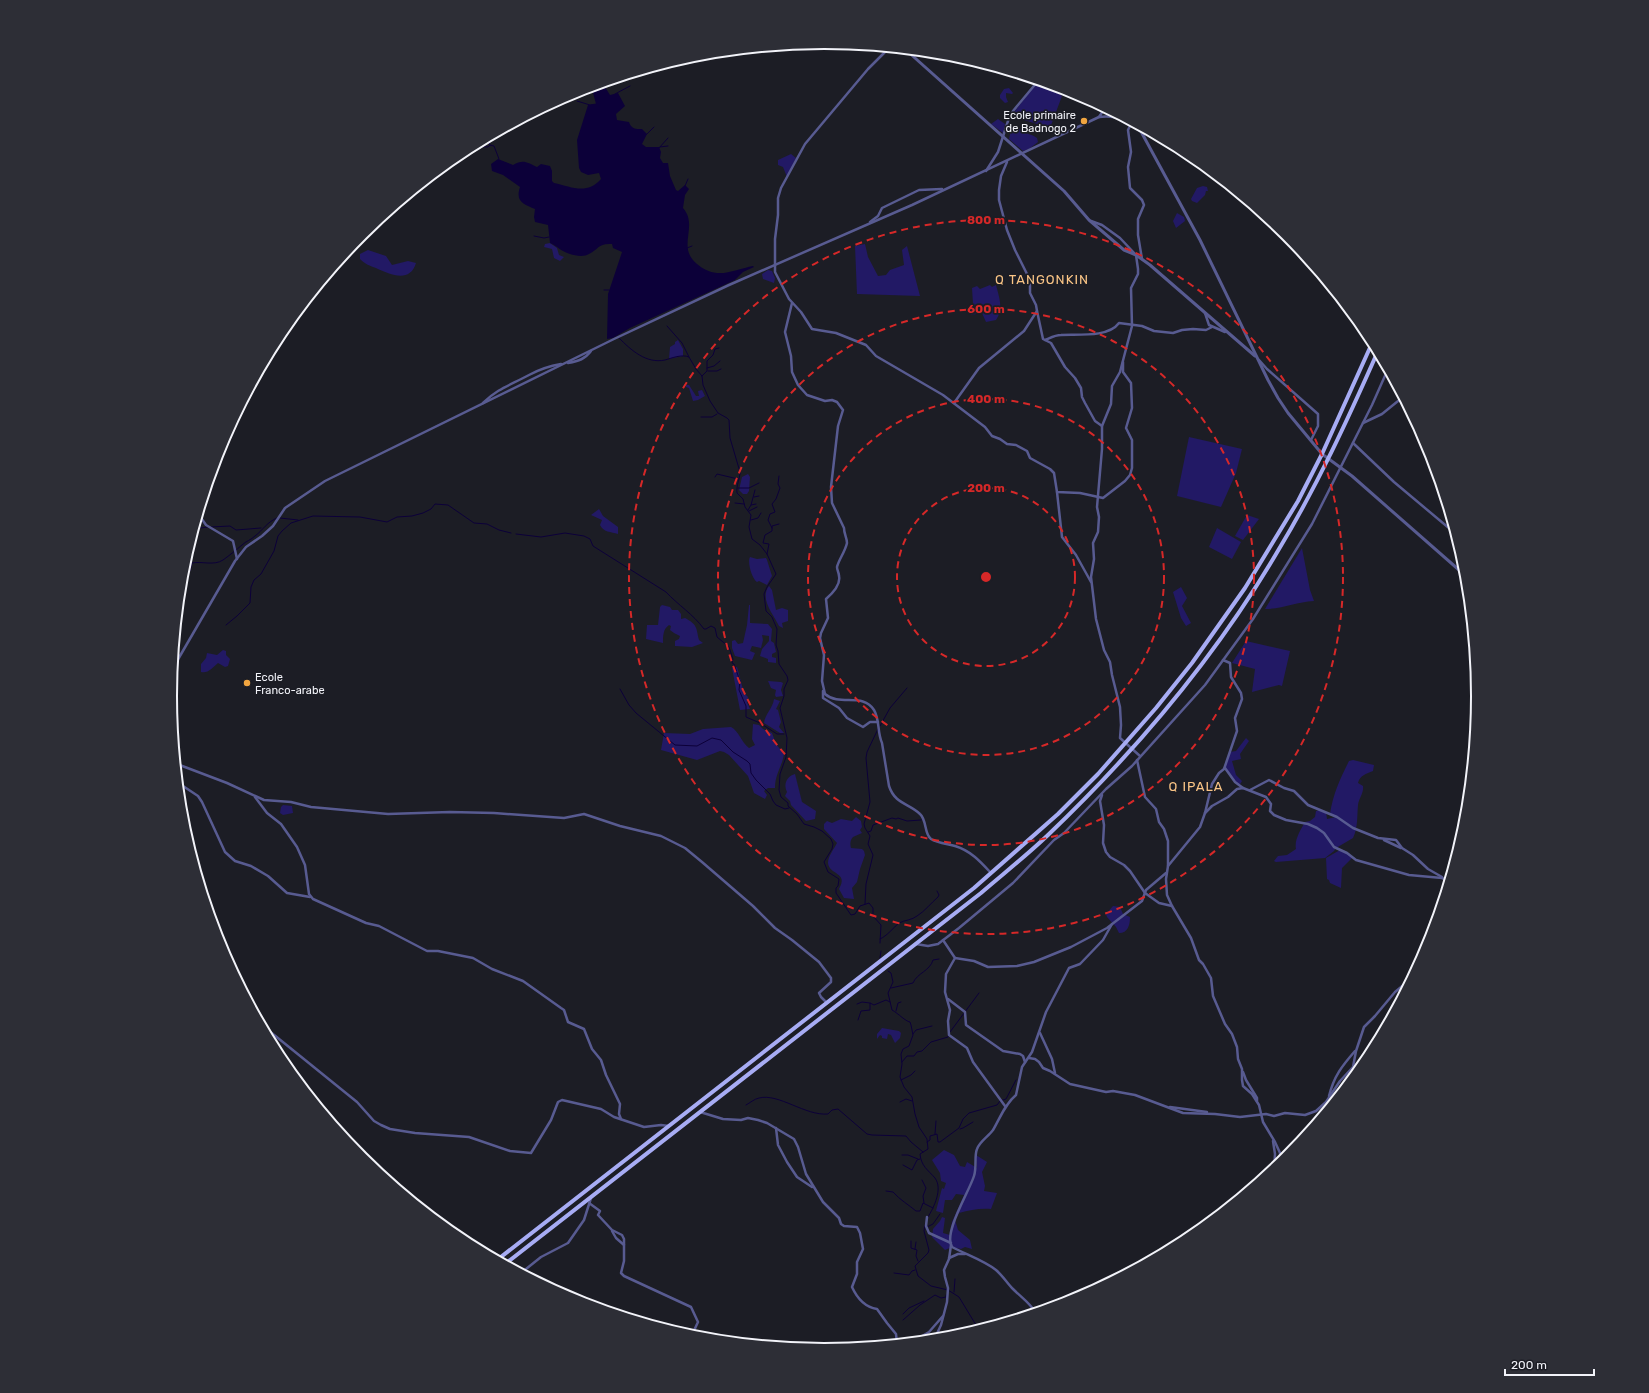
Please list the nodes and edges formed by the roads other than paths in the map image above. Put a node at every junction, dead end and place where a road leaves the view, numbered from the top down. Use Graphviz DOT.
graph roads {
  1 [pos="885,52"];
  2 [pos="912,55"];
  3 [pos="1036,84"];
  4 [pos="1103,112"];
  5 [pos="1111,116"];
  6 [pos="1100,117"];
  7 [pos="1130,126"];
  8 [pos="1141,132"];
  9 [pos="1143,134"];
  10 [pos="1004,137"];
  11 [pos="1022,154"];
  12 [pos="1007,161"];
  13 [pos="986,171"];
  14 [pos="945,189"];
  15 [pos="1089,220"];
  16 [pos="868,224"];
  17 [pos="1136,255"];
  18 [pos="1142,259"];
  19 [pos="775,265"];
  20 [pos="792,303"];
  21 [pos="1037,311"];
  22 [pos="1205,312"];
  23 [pos="1132,324"];
  24 [pos="1212,327"];
  25 [pos="1231,335"];
  26 [pos="1045,340"];
  27 [pos="1370,348"];
  28 [pos="1375,357"];
  29 [pos="1258,358"];
  30 [pos="1123,362"];
  31 [pos="565,364"];
  32 [pos="1385,374"];
  33 [pos="1400,400"];
  34 [pos="954,403"];
  35 [pos="481,405"];
  36 [pos="1363,423"];
  37 [pos="1102,426"];
  38 [pos="1310,440"];
  39 [pos="1353,443"];
  40 [pos="1322,454"];
  41 [pos="1329,459"];
  42 [pos="1341,468"];
  43 [pos="1057,492"];
  44 [pos="1098,497"];
  45 [pos="202,520"];
  46 [pos="1450,529"];
  47 [pos="237,559"];
  48 [pos="1460,572"];
  49 [pos="1092,583"];
  50 [pos="178,660"];
  51 [pos="1223,660"];
  52 [pos="824,689"];
  53 [pos="878,722"];
  54 [pos="1125,744"];
  55 [pos="1132,749"];
  56 [pos="1140,756"];
  57 [pos="1136,760"];
  58 [pos="181,766"];
  59 [pos="1225,768"];
  60 [pos="184,787"];
  61 [pos="1243,788"];
  62 [pos="1250,790"];
  63 [pos="1103,793"];
  64 [pos="255,796"];
  65 [pos="1205,813"];
  66 [pos="1168,866"];
  67 [pos="991,873"];
  68 [pos="1166,873"];
  69 [pos="1442,878"];
  70 [pos="1446,879"];
  71 [pos="1145,894"];
  72 [pos="311,898"];
  73 [pos="1172,906"];
  74 [pos="1112,924"];
  75 [pos="943,940"];
  76 [pos="916,944"];
  77 [pos="955,958"];
  78 [pos="1404,984"];
  79 [pos="947,998"];
  80 [pos="827,1003"];
  81 [pos="1039,1032"];
  82 [pos="273,1034"];
  83 [pos="1356,1050"];
  84 [pos="1029,1058"];
  85 [pos="1025,1062"];
  86 [pos="1242,1069"];
  87 [pos="1056,1075"];
  88 [pos="1328,1098"];
  89 [pos="1257,1101"];
  90 [pos="1006,1107"];
  91 [pos="700,1112"];
  92 [pos="1261,1116"];
  93 [pos="621,1119"];
  94 [pos="669,1126"];
  95 [pos="776,1128"];
  96 [pos="1273,1138"];
  97 [pos="1280,1156"];
  98 [pos="1275,1161"];
  99 [pos="815,1188"];
  100 [pos="591,1198"];
  101 [pos="589,1203"];
  102 [pos="927,1217"];
  103 [pos="612,1230"];
  104 [pos="951,1244"];
  105 [pos="624,1245"];
  106 [pos="967,1254"];
  107 [pos="501,1257"];
  108 [pos="949,1259"];
  109 [pos="509,1261"];
  110 [pos="524,1270"];
  111 [pos="1034,1310"];
  112 [pos="943,1316"];
  113 [pos="694,1331"];
  114 [pos="936,1334"];
  115 [pos="923,1336"];
  116 [pos="897,1339"];
  1 -- 19 [label="street"];
  2 -- 10 [label="street"];
  3 -- 10 [label="street"];
  4 -- 6 [label="street"];
  5 -- 6 [label="street"];
  6 -- 11 [label="street"];
  7 -- 18 [label="street"];
  8 -- 9 [label="street"];
  9 -- 29 [label="street"];
  10 -- 11 [label="street"];
  10 -- 13 [label="street"];
  11 -- 12 [label="street"];
  11 -- 15 [label="street"];
  12 -- 13 [label="street"];
  12 -- 21 [label="street"];
  13 -- 14 [label="street"];
  14 -- 16 [label="street"];
  14 -- 16 [label="street"];
  15 -- 17 [label="street"];
  15 -- 17 [label="street"];
  16 -- 19 [label="street"];
  17 -- 18 [label="street"];
  17 -- 23 [label="street"];
  18 -- 22 [label="street"];
  19 -- 20 [label="street"];
  19 -- 31 [label="street"];
  20 -- 34 [label="street"];
  20 -- 52 [label="street"];
  21 -- 26 [label="street"];
  21 -- 34 [label="street"];
  22 -- 24 [label="street"];
  22 -- 25 [label="street"];
  23 -- 24 [label="street"];
  23 -- 26 [label="street"];
  23 -- 30 [label="street"];
  24 -- 25 [label="street"];
  25 -- 29 [label="street"];
  26 -- 37 [label="street"];
  27 -- 40 [label="highway"];
  28 -- 41 [label="highway"];
  29 -- 38 [label="street"];
  29 -- 38 [label="street"];
  30 -- 37 [label="street"];
  30 -- 44 [label="street"];
  31 -- 35 [label="street"];
  31 -- 35 [label="street"];
  32 -- 36 [label="street"];
  33 -- 36 [label="street"];
  34 -- 43 [label="street"];
  35 -- 47 [label="street"];
  36 -- 39 [label="street"];
  37 -- 44 [label="street"];
  38 -- 40 [label="street"];
  39 -- 42 [label="street"];
  39 -- 46 [label="street"];
  40 -- 41 [label="street"];
  40 -- 54 [label="highway"];
  41 -- 42 [label="street"];
  41 -- 55 [label="highway"];
  42 -- 48 [label="street"];
  42 -- 51 [label="street"];
  43 -- 44 [label="street"];
  43 -- 49 [label="street"];
  44 -- 49 [label="street"];
  45 -- 47 [label="street"];
  47 -- 50 [label="street"];
  49 -- 54 [label="street"];
  51 -- 56 [label="street"];
  51 -- 59 [label="street"];
  52 -- 53 [label="street"];
  52 -- 53 [label="street"];
  53 -- 67 [label="street"];
  54 -- 55 [label="street"];
  54 -- 67 [label="highway"];
  55 -- 56 [label="street"];
  55 -- 76 [label="highway"];
  56 -- 57 [label="street"];
  57 -- 63 [label="street"];
  57 -- 66 [label="street"];
  58 -- 64 [label="street"];
  59 -- 61 [label="street"];
  59 -- 65 [label="street"];
  60 -- 72 [label="street"];
  61 -- 62 [label="street"];
  61 -- 65 [label="street"];
  62 -- 69 [label="street"];
  62 -- 69 [label="street"];
  63 -- 71 [label="street"];
  63 -- 75 [label="street"];
  64 -- 72 [label="street"];
  64 -- 80 [label="street"];
  65 -- 66 [label="street"];
  66 -- 68 [label="street"];
  67 -- 80 [label="highway"];
  68 -- 71 [label="street"];
  68 -- 73 [label="street"];
  69 -- 70 [label="street"];
  71 -- 73 [label="street"];
  71 -- 74 [label="street"];
  72 -- 93 [label="street"];
  73 -- 86 [label="street"];
  74 -- 77 [label="street"];
  74 -- 81 [label="street"];
  75 -- 76 [label="street"];
  75 -- 77 [label="street"];
  76 -- 91 [label="highway"];
  77 -- 79 [label="street"];
  78 -- 83 [label="street"];
  79 -- 85 [label="street"];
  79 -- 90 [label="street"];
  80 -- 94 [label="highway"];
  81 -- 84 [label="street"];
  81 -- 87 [label="street"];
  82 -- 93 [label="street"];
  83 -- 88 [label="street"];
  83 -- 88 [label="street"];
  84 -- 85 [label="street"];
  84 -- 87 [label="street"];
  85 -- 90 [label="street"];
  86 -- 89 [label="street"];
  86 -- 89 [label="street"];
  87 -- 92 [label="street"];
  88 -- 92 [label="street"];
  89 -- 92 [label="street"];
  90 -- 104 [label="street"];
  91 -- 95 [label="street"];
  91 -- 100 [label="highway"];
  92 -- 96 [label="street"];
  93 -- 94 [label="street"];
  94 -- 107 [label="highway"];
  95 -- 99 [label="street"];
  95 -- 99 [label="street"];
  96 -- 97 [label="street"];
  96 -- 98 [label="street"];
  99 -- 116 [label="street"];
  100 -- 101 [label="street"];
  100 -- 109 [label="highway"];
  101 -- 103 [label="street"];
  101 -- 110 [label="street"];
  102 -- 104 [label="street"];
  103 -- 105 [label="street"];
  103 -- 105 [label="street"];
  104 -- 106 [label="street"];
  104 -- 108 [label="street"];
  105 -- 113 [label="street"];
  106 -- 108 [label="street"];
  106 -- 111 [label="street"];
  108 -- 112 [label="street"];
  112 -- 114 [label="street"];
  112 -- 115 [label="street"];
}
